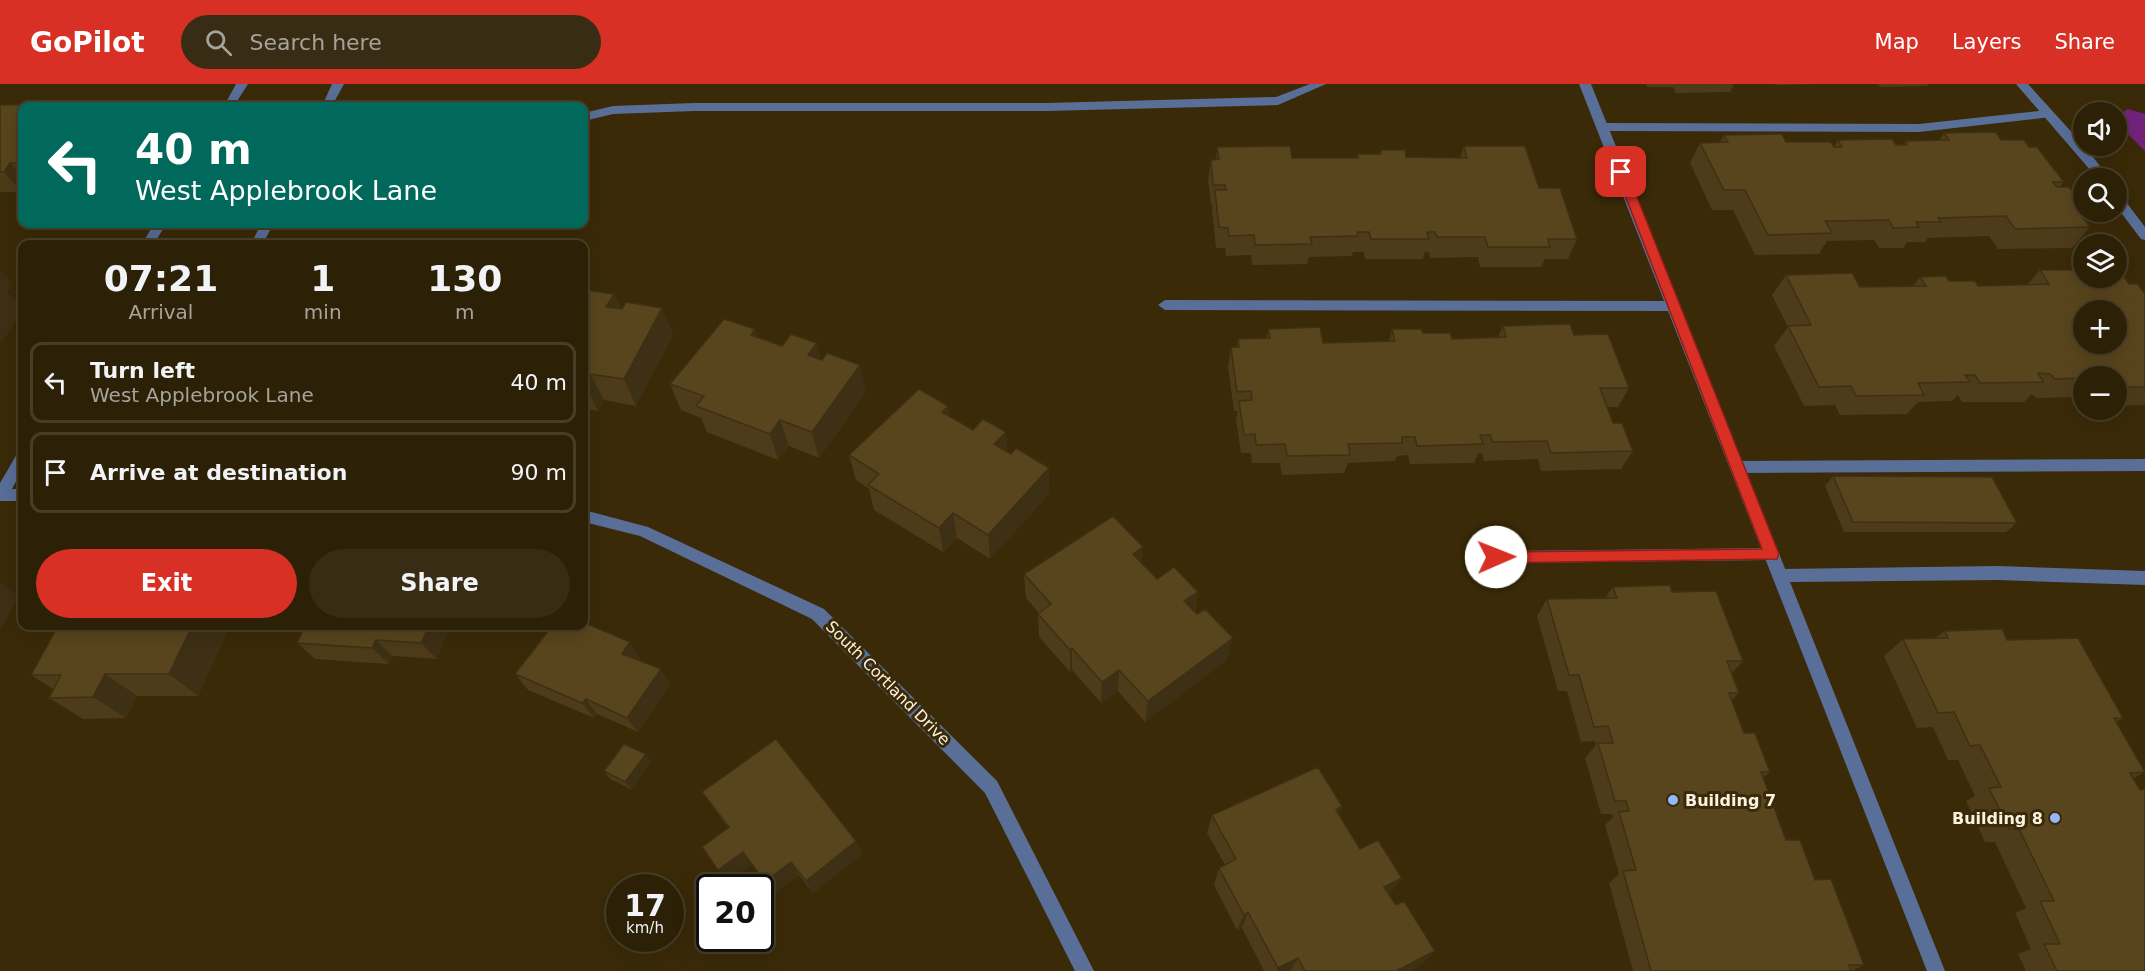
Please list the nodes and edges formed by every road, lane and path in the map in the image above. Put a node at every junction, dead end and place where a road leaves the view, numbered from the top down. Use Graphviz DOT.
graph roads {
  1 [pos="242,84"];
  2 [pos="338,84"];
  3 [pos="1320,84"];
  4 [pos="1585,84"];
  5 [pos="2022,84"];
  6 [pos="231,102"];
  7 [pos="329,102"];
  8 [pos="2047,114"];
  9 [pos="588,116"];
  10 [pos="1604,127"];
  11 [pos="2095,168"];
  12 [pos="2127,212"];
  13 [pos="2145,236"];
  14 [pos="1165,304"];
  15 [pos="1673,306"];
  16 [pos="18,465"];
  17 [pos="2145,465"];
  18 [pos="1738,467"];
  19 [pos="0,495"];
  20 [pos="18,495"];
  21 [pos="588,517"];
  22 [pos="1772,554"];
  23 [pos="1496,557"];
  24 [pos="1780,576"];
  25 [pos="2145,578"];
  26 [pos="1085,971"];
  27 [pos="1936,971"];
  1 -- 6 [label="street"];
  2 -- 7 [label="street"];
  3 -- 9 [label="street"];
  4 -- 10 [label="street"];
  5 -- 8 [label="street"];
  8 -- 10 [label="street"];
  8 -- 11 [label="street"];
  10 -- 15 [label="street"];
  12 -- 13 [label="street"];
  14 -- 15 [label="street"];
  15 -- 18 [label="street"];
  16 -- 19 [label="street"];
  17 -- 18 [label="street"];
  18 -- 22 [label="street"];
  19 -- 20 [label="street"];
  21 -- 26 [label="street, South Cortland Drive"];
  22 -- 23 [label="street"];
  22 -- 24 [label="street"];
  24 -- 25 [label="street"];
  24 -- 27 [label="street"];
}
